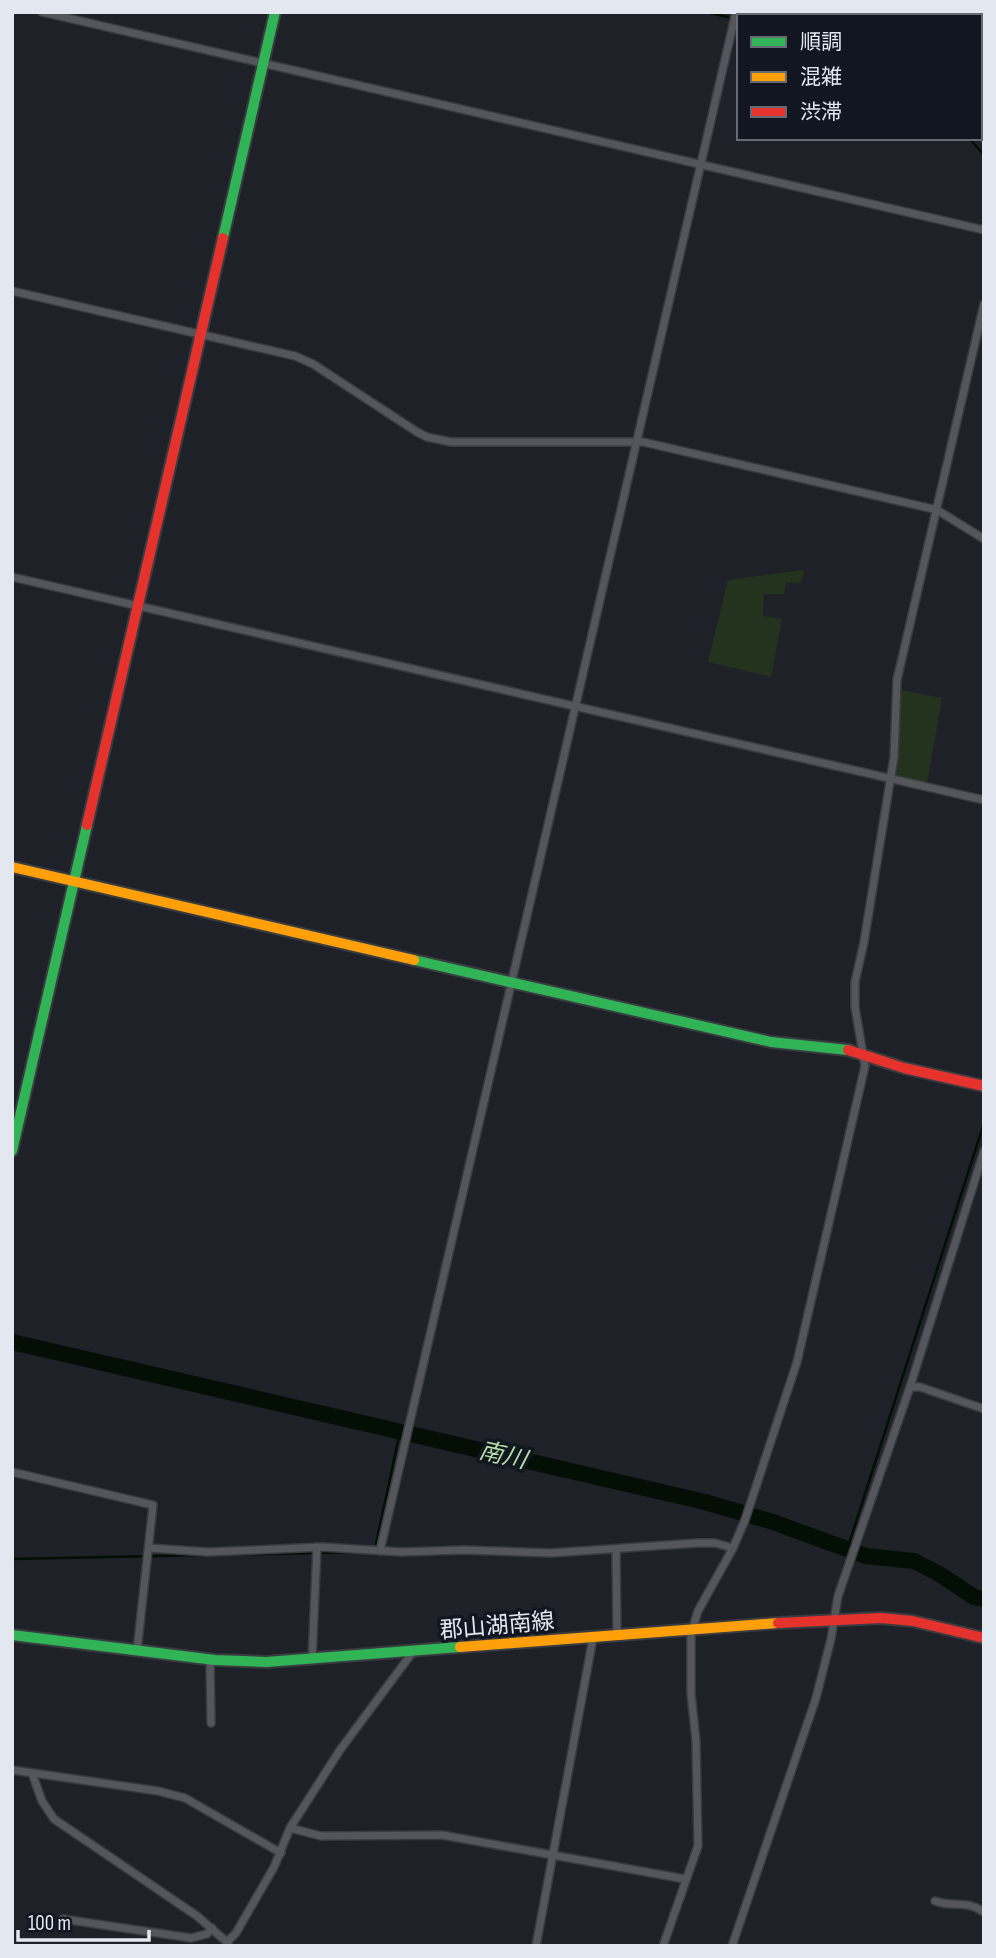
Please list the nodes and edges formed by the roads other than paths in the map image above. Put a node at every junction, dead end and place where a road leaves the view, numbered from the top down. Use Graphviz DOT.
graph roads {
  1 [pos="42,12"];
  2 [pos="275,12"];
  3 [pos="737,16"];
  4 [pos="264,63"];
  5 [pos="702,164"];
  6 [pos="984,230"];
  7 [pos="12,291"];
  8 [pos="984,304"];
  9 [pos="201,334"];
  10 [pos="636,441"];
  11 [pos="937,510"];
  12 [pos="984,539"];
  13 [pos="12,577"];
  14 [pos="138,605"];
  15 [pos="575,705"];
  16 [pos="890,778"];
  17 [pos="984,800"];
  18 [pos="12,866"];
  19 [pos="75,881"];
  20 [pos="511,982"];
  21 [pos="864,1056"];
  22 [pos="984,1086"];
  23 [pos="12,1151"];
  24 [pos="984,1151"];
  25 [pos="910,1387"];
  26 [pos="984,1409"];
  27 [pos="12,1472"];
  28 [pos="317,1547"];
  29 [pos="149,1548"];
  30 [pos="733,1548"];
  31 [pos="616,1549"];
  32 [pos="380,1551"];
  33 [pos="835,1619"];
  34 [pos="693,1629"];
  35 [pos="12,1635"];
  36 [pos="617,1636"];
  37 [pos="593,1638"];
  38 [pos="984,1638"];
  39 [pos="137,1651"];
  40 [pos="412,1653"];
  41 [pos="210,1659"];
  42 [pos="312,1660"];
  43 [pos="211,1724"];
  44 [pos="12,1770"];
  45 [pos="32,1773"];
  46 [pos="290,1828"];
  47 [pos="281,1853"];
  48 [pos="554,1856"];
  49 [pos="685,1879"];
  50 [pos="935,1901"];
  51 [pos="984,1912"];
  52 [pos="62,1919"];
  53 [pos="212,1928"];
  54 [pos="191,1942"];
  55 [pos="228,1944"];
  56 [pos="537,1946"];
  57 [pos="663,1946"];
  58 [pos="732,1946"];
  1 -- 4 [label="street"];
  2 -- 4 [label="street"];
  3 -- 5 [label="street"];
  4 -- 5 [label="street"];
  4 -- 9 [label="street"];
  5 -- 6 [label="street"];
  5 -- 10 [label="street"];
  7 -- 9 [label="street"];
  8 -- 11 [label="street"];
  9 -- 10 [label="street"];
  9 -- 14 [label="street"];
  10 -- 11 [label="street"];
  10 -- 15 [label="street"];
  11 -- 12 [label="street"];
  11 -- 16 [label="street"];
  13 -- 14 [label="street"];
  14 -- 15 [label="street"];
  14 -- 19 [label="street"];
  15 -- 16 [label="street"];
  15 -- 20 [label="street"];
  16 -- 17 [label="street"];
  16 -- 21 [label="street"];
  18 -- 19 [label="street"];
  19 -- 20 [label="street"];
  19 -- 23 [label="street"];
  20 -- 21 [label="street"];
  20 -- 32 [label="street"];
  21 -- 22 [label="street"];
  21 -- 30 [label="street"];
  24 -- 25 [label="street"];
  25 -- 26 [label="street"];
  25 -- 33 [label="street"];
  27 -- 29 [label="street"];
  28 -- 29 [label="street"];
  28 -- 32 [label="street"];
  28 -- 42 [label="street"];
  29 -- 39 [label="street"];
  30 -- 31 [label="street"];
  30 -- 34 [label="street"];
  31 -- 32 [label="street"];
  31 -- 36 [label="street"];
  33 -- 34 [label="street, 郡山湖南線"];
  33 -- 38 [label="street, 郡山湖南線"];
  33 -- 58 [label="street"];
  34 -- 36 [label="street, 郡山湖南線"];
  34 -- 49 [label="street"];
  35 -- 39 [label="street, 郡山湖南線"];
  36 -- 37 [label="street, 郡山湖南線"];
  37 -- 40 [label="street, 郡山湖南線"];
  37 -- 48 [label="street"];
  39 -- 41 [label="street, 郡山湖南線"];
  40 -- 42 [label="street, 郡山湖南線"];
  40 -- 46 [label="street"];
  41 -- 42 [label="street, 郡山湖南線"];
  41 -- 43 [label="street"];
  44 -- 45 [label="street"];
  45 -- 47 [label="street"];
  45 -- 53 [label="street"];
  46 -- 47 [label="street"];
  46 -- 48 [label="street"];
  47 -- 55 [label="street"];
  48 -- 49 [label="street"];
  48 -- 56 [label="street"];
  49 -- 57 [label="street"];
  50 -- 51 [label="street"];
  52 -- 54 [label="street"];
  53 -- 54 [label="street"];
  53 -- 55 [label="street"];
}
